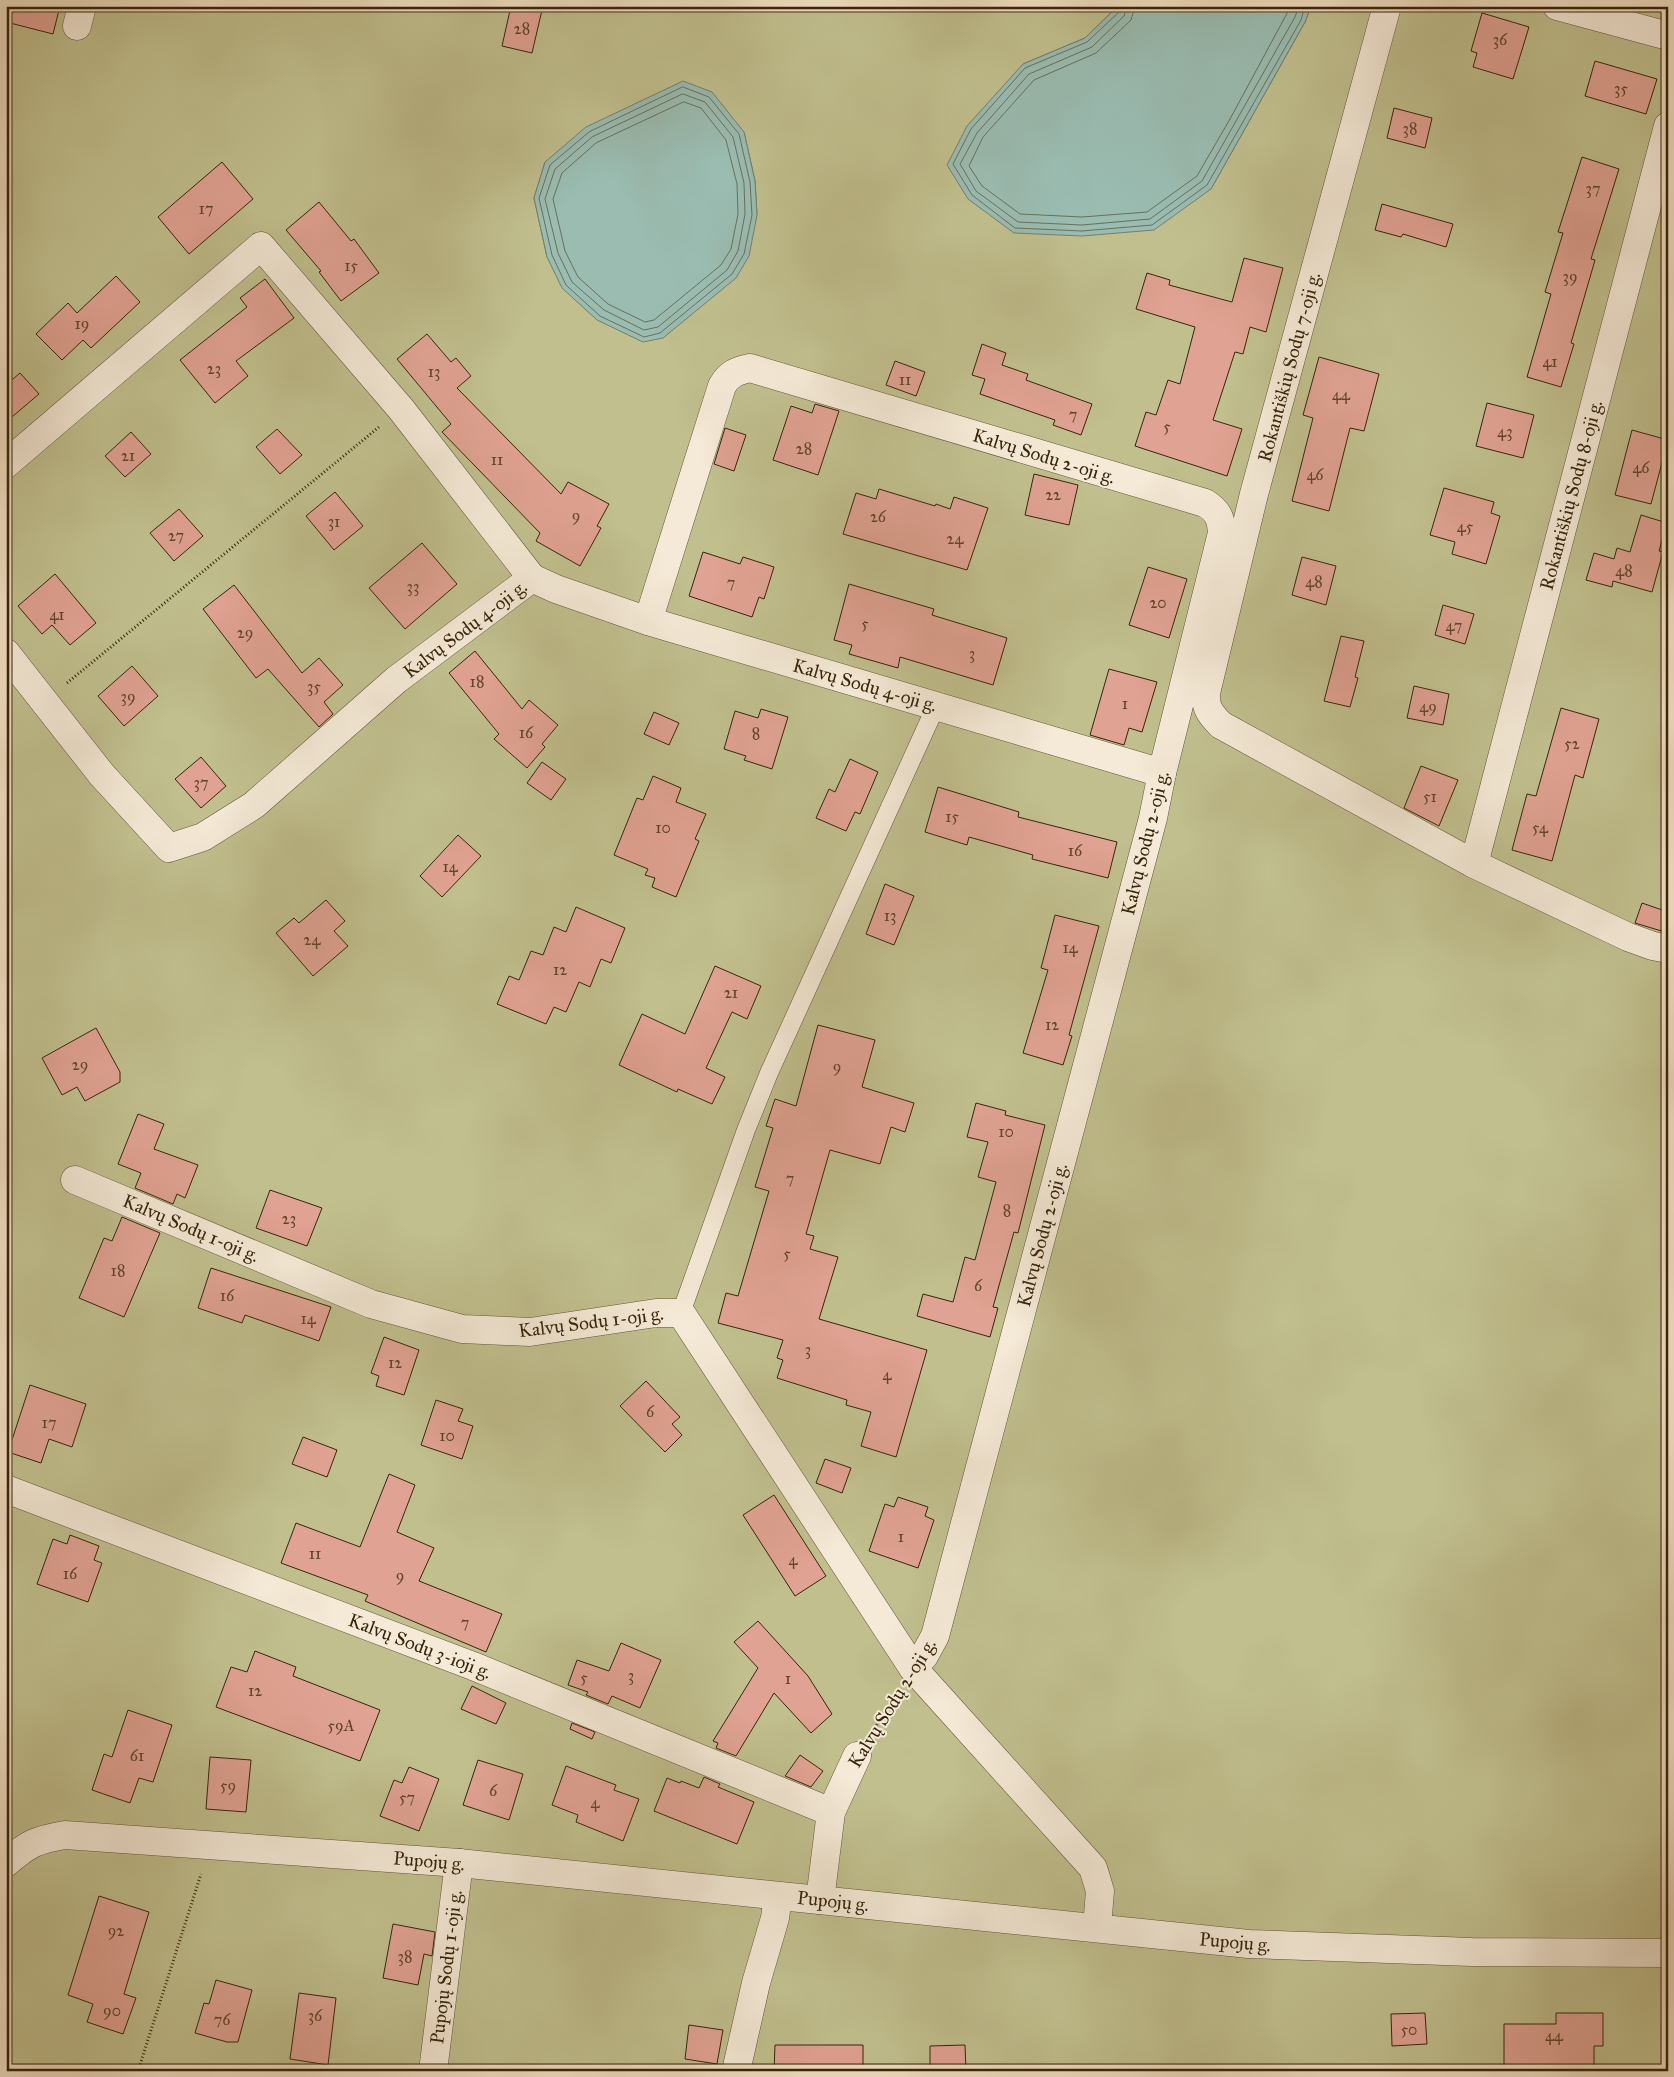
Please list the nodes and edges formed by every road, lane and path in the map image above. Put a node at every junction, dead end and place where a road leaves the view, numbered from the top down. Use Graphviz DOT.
graph roads {
  1 [pos="1387,6"];
  2 [pos="1557,6"];
  3 [pos="1668,36"];
  4 [pos="1668,126"];
  5 [pos="400,409"];
  6 [pos="6,464"];
  7 [pos="532,578"];
  8 [pos="648,621"];
  9 [pos="6,654"];
  10 [pos="44,702"];
  11 [pos="936,706"];
  12 [pos="1162,773"];
  13 [pos="1474,864"];
  14 [pos="1668,949"];
  15 [pos="75,1180"];
  16 [pos="681,1313"];
  17 [pos="6,1489"];
  18 [pos="913,1668"];
  19 [pos="857,1756"];
  20 [pos="831,1812"];
  21 [pos="205,1844"];
  22 [pos="6,1863"];
  23 [pos="459,1864"];
  24 [pos="778,1896"];
  25 [pos="820,1900"];
  26 [pos="1097,1927"];
  27 [pos="1668,1953"];
  28 [pos="138,2071"];
  29 [pos="433,2071"];
  30 [pos="736,2071"];
  1 -- 13 [label="street, Rokantiškių Sodų 7-oji g."];
  2 -- 3 [label="street"];
  4 -- 13 [label="street, Rokantiškių Sodų 8-oji g."];
  5 -- 6 [label="street"];
  5 -- 7 [label="street"];
  5 -- 10 [label="path"];
  7 -- 8 [label="street, Kalvų Sodų 4-oji g."];
  7 -- 10 [label="street, Kalvų Sodų 4-oji g."];
  8 -- 11 [label="street, Kalvų Sodų 4-oji g."];
  8 -- 12 [label="street, Kalvų Sodų 2-oji g."];
  9 -- 10 [label="street, Kalvų Sodų 4-oji g."];
  11 -- 12 [label="street, Kalvų Sodų 4-oji g."];
  11 -- 16 [label="lane"];
  12 -- 18 [label="street, Kalvų Sodų 2-oji g."];
  13 -- 14 [label="street"];
  15 -- 16 [label="street, Kalvų Sodų 1-oji g."];
  16 -- 18 [label="street, Kalvų Sodų 1-oji g."];
  17 -- 20 [label="street, Kalvų Sodų 3-ioji g."];
  18 -- 19 [label="path, Kalvų Sodų 2-oji g."];
  18 -- 26 [label="street, Kalvų Sodų 1-oji g."];
  19 -- 20 [label="street, Kalvų Sodų 2-oji g."];
  20 -- 25 [label="street, Kalvų Sodų 2-oji g."];
  21 -- 22 [label="street, Pupojų g."];
  21 -- 23 [label="street, Pupojų g."];
  21 -- 28 [label="path"];
  23 -- 24 [label="street, Pupojų g."];
  23 -- 29 [label="street, Pupojų Sodų 1-oji g."];
  24 -- 25 [label="street, Pupojų g."];
  24 -- 30 [label="street"];
  25 -- 26 [label="street, Pupojų g."];
  26 -- 27 [label="street, Pupojų g."];
}
